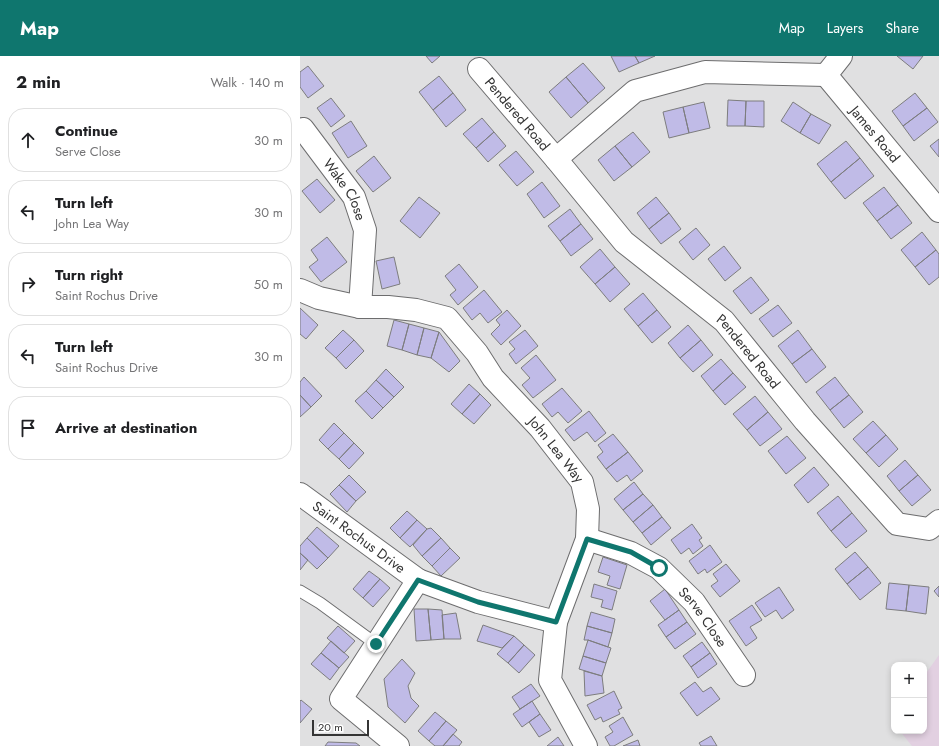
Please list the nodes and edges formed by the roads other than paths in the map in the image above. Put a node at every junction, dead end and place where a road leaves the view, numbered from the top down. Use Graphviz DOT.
graph roads {
  1 [pos="841,56"];
  2 [pos="478,69"];
  3 [pos="826,75"];
  4 [pos="303,129"];
  5 [pos="556,159"];
  6 [pos="939,211"];
  7 [pos="300,290"];
  8 [pos="360,307"];
  9 [pos="300,494"];
  10 [pos="939,521"];
  11 [pos="587,539"];
  12 [pos="418,580"];
  13 [pos="300,591"];
  14 [pos="556,622"];
  15 [pos="376,644"];
  16 [pos="744,675"];
  17 [pos="398,746"];
  18 [pos="586,746"];
  1 -- 3 [label="street"];
  2 -- 5 [label="street, Pendered Road"];
  3 -- 5 [label="street, Pendered Road"];
  3 -- 6 [label="street, James Road"];
  4 -- 8 [label="street, Wake Close"];
  5 -- 10 [label="street, Pendered Road"];
  7 -- 8 [label="street, John Lea Way"];
  8 -- 11 [label="street, John Lea Way"];
  9 -- 12 [label="street, Saint Rochus Drive"];
  11 -- 14 [label="street, John Lea Way"];
  11 -- 16 [label="street, Serve Close"];
  12 -- 14 [label="street, Saint Rochus Drive"];
  12 -- 15 [label="street, Saint Rochus Drive"];
  13 -- 15 [label="lane"];
  14 -- 18 [label="street, John Lea Way"];
  15 -- 17 [label="street, Saint Rochus Drive"];
}
